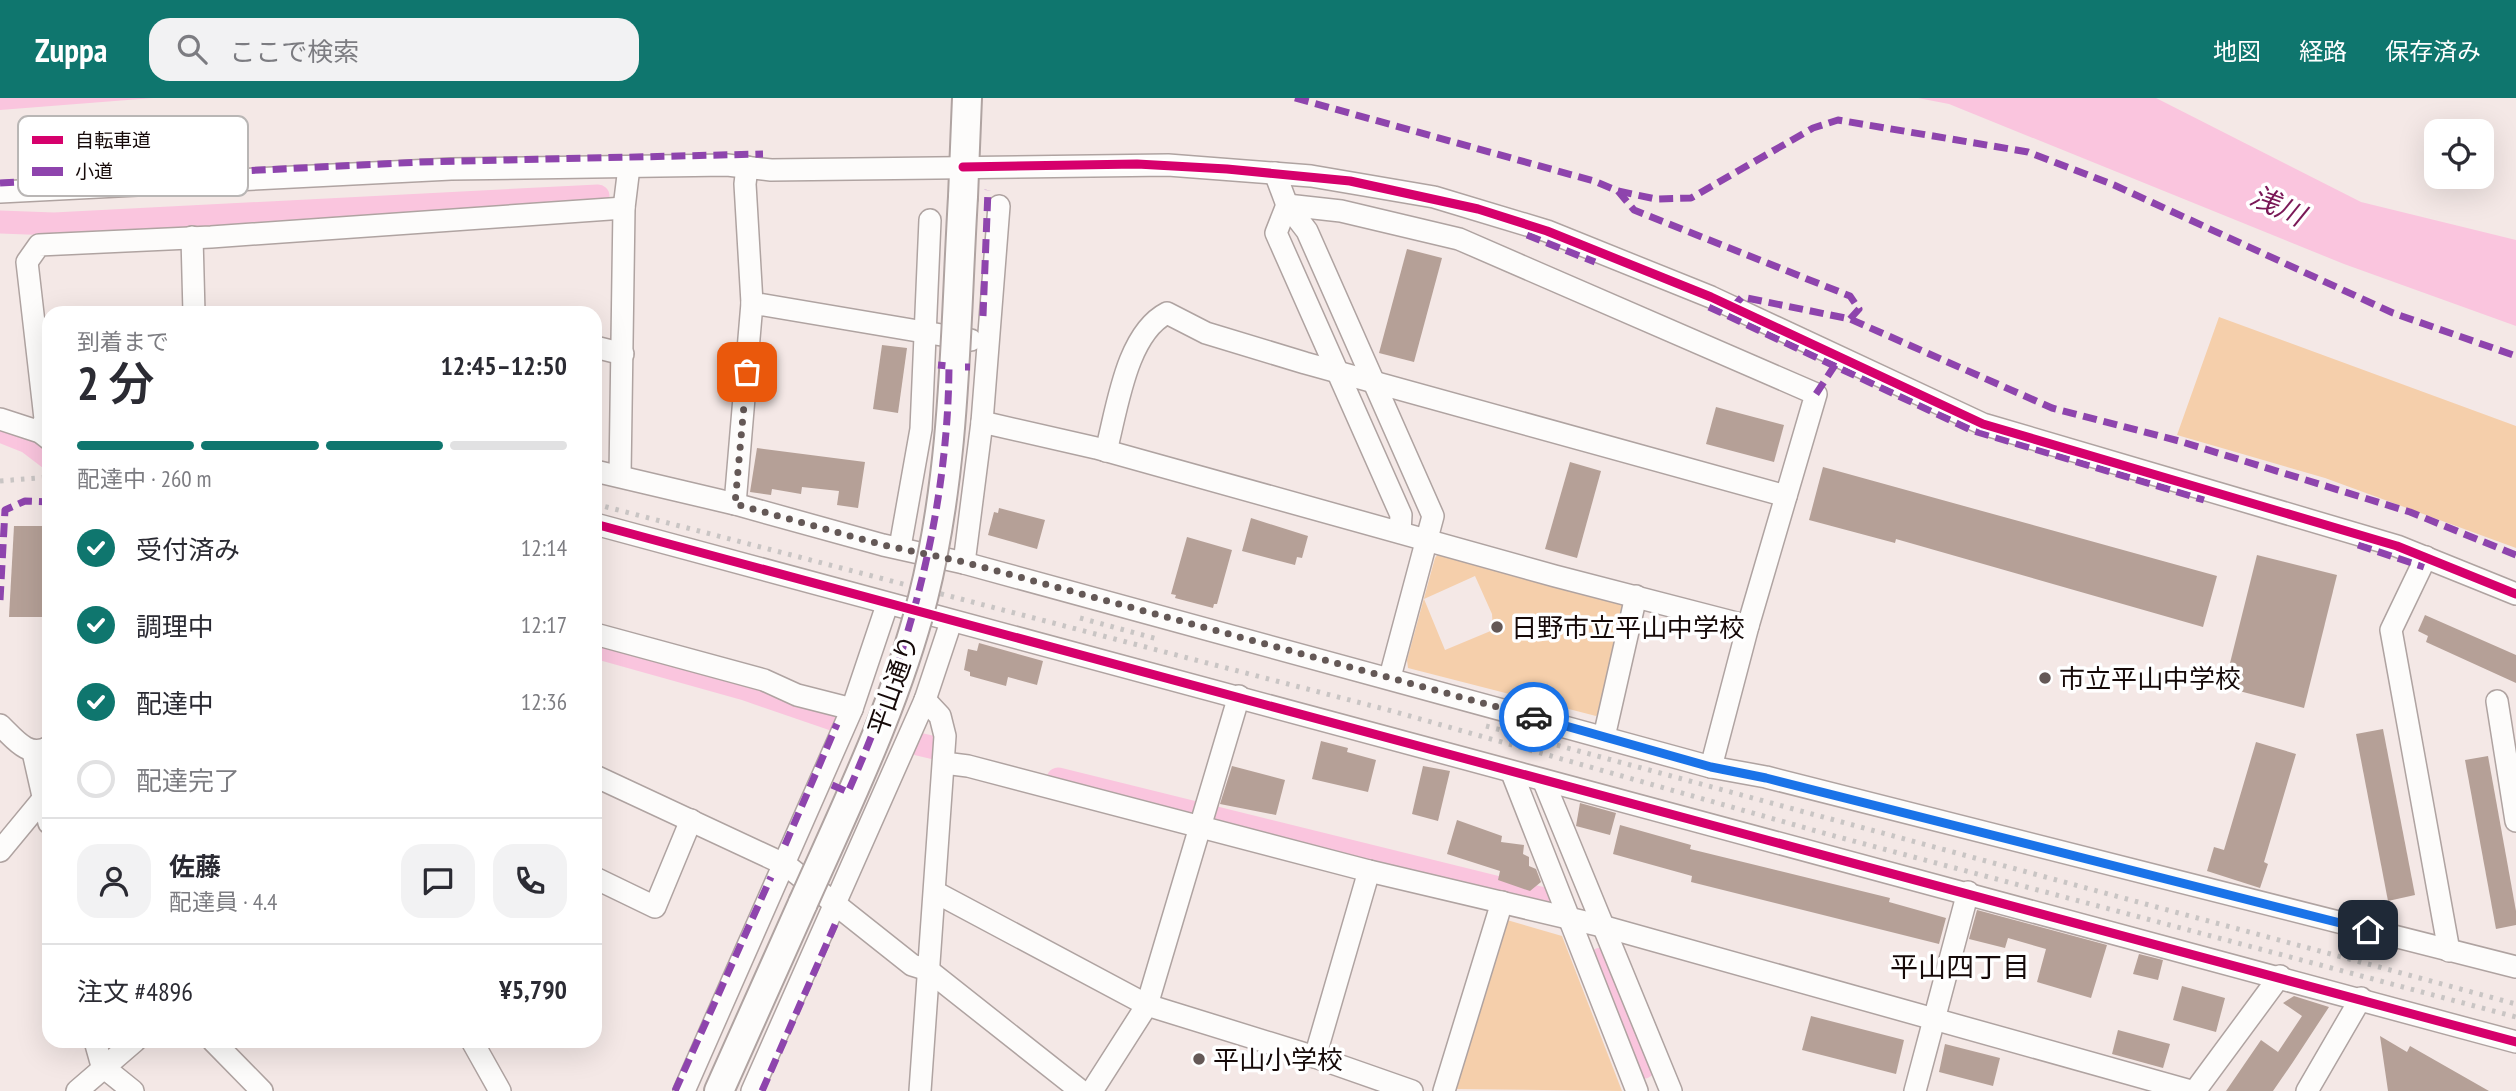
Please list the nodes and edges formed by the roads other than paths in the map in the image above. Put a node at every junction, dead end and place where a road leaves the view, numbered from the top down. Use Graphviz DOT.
graph roads {
  1 [pos="967,98"];
  2 [pos="964,160"];
  3 [pos="629,167"];
  4 [pos="747,167"];
  5 [pos="1275,173"];
  6 [pos="248,179"];
  7 [pos="18,191"];
  8 [pos="0,192"];
  9 [pos="1287,205"];
  10 [pos="999,206"];
  11 [pos="624,208"];
  12 [pos="930,220"];
  13 [pos="192,237"];
  14 [pos="752,303"];
  15 [pos="194,306"];
  16 [pos="926,335"];
  17 [pos="961,340"];
  18 [pos="986,342"];
  19 [pos="602,349"];
  20 [pos="623,354"];
  21 [pos="1337,370"];
  22 [pos="1372,380"];
  23 [pos="42,392"];
  24 [pos="0,419"];
  25 [pos="982,422"];
  26 [pos="42,435"];
  27 [pos="1106,451"];
  28 [pos="602,472"];
  29 [pos="620,476"];
  30 [pos="1786,496"];
  31 [pos="735,504"];
  32 [pos="602,526"];
  33 [pos="1400,532"];
  34 [pos="1426,539"];
  35 [pos="938,543"];
  36 [pos="900,547"];
  37 [pos="2426,557"];
  38 [pos="964,562"];
  39 [pos="2516,594"];
  40 [pos="1636,596"];
  41 [pos="887,605"];
  42 [pos="920,622"];
  43 [pos="951,622"];
  44 [pos="1748,626"];
  45 [pos="602,636"];
  46 [pos="1390,677"];
  47 [pos="1239,696"];
  48 [pos="925,699"];
  49 [pos="2497,701"];
  50 [pos="852,709"];
  51 [pos="0,725"];
  52 [pos="1604,737"];
  53 [pos="41,749"];
  54 [pos="944,763"];
  55 [pos="1711,767"];
  56 [pos="1511,773"];
  57 [pos="42,774"];
  58 [pos="602,779"];
  59 [pos="1544,782"];
  60 [pos="42,800"];
  61 [pos="827,815"];
  62 [pos="691,820"];
  63 [pos="2516,821"];
  64 [pos="803,824"];
  65 [pos="1199,828"];
  66 [pos="861,845"];
  67 [pos="0,851"];
  68 [pos="786,865"];
  69 [pos="1369,872"];
  70 [pos="602,881"];
  71 [pos="935,892"];
  72 [pos="1968,892"];
  73 [pos="1502,902"];
  74 [pos="836,903"];
  75 [pos="1568,917"];
  76 [pos="1602,926"];
  77 [pos="2449,951"];
  78 [pos="2516,967"];
  79 [pos="928,970"];
  80 [pos="2280,976"];
  81 [pos="2361,998"];
  82 [pos="1147,1005"];
  83 [pos="1934,1020"];
  84 [pos="2516,1042"];
  85 [pos="97,1048"];
  86 [pos="126,1048"];
  87 [pos="220,1048"];
  88 [pos="476,1048"];
  89 [pos="1315,1057"];
  90 [pos="102,1066"];
  91 [pos="77,1091"];
  92 [pos="133,1091"];
  93 [pos="262,1091"];
  94 [pos="500,1091"];
  95 [pos="684,1091"];
  96 [pos="719,1091"];
  97 [pos="752,1091"];
  98 [pos="920,1091"];
  99 [pos="1081,1091"];
  100 [pos="1092,1091"];
  101 [pos="1412,1091"];
  102 [pos="1444,1091"];
  103 [pos="1637,1091"];
  104 [pos="1671,1091"];
  105 [pos="1915,1091"];
  106 [pos="2193,1091"];
  107 [pos="2306,1091"];
  1 -- 2 [label="main road, 平山通り"];
  2 -- 4 [label="street"];
  2 -- 5 [label="street"];
  2 -- 96 [label="main road, 平山通り, bridge"];
  3 -- 4 [label="street"];
  3 -- 6 [label="street"];
  3 -- 11 [label="street"];
  4 -- 14 [label="street"];
  5 -- 9 [label="street"];
  5 -- 37 [label="street"];
  7 -- 8 [label="street"];
  9 -- 21 [label="street"];
  9 -- 22 [label="street"];
  9 -- 30 [label="street"];
  10 -- 18 [label="street"];
  11 -- 13 [label="street"];
  11 -- 20 [label="street"];
  12 -- 16 [label="street"];
  13 -- 15 [label="street"];
  13 -- 23 [label="street"];
  14 -- 16 [label="street"];
  14 -- 31 [label="street"];
  16 -- 17 [label="street"];
  16 -- 36 [label="street"];
  17 -- 18 [label="street"];
  17 -- 35 [label="street"];
  18 -- 25 [label="street"];
  19 -- 20 [label="street"];
  20 -- 29 [label="street"];
  21 -- 22 [label="street"];
  21 -- 27 [label="street"];
  21 -- 33 [label="street"];
  22 -- 30 [label="street"];
  22 -- 34 [label="street"];
  24 -- 26 [label="street"];
  25 -- 27 [label="street"];
  25 -- 38 [label="street"];
  27 -- 33 [label="street"];
  28 -- 29 [label="street"];
  29 -- 31 [label="street"];
  30 -- 44 [label="street"];
  31 -- 36 [label="street"];
  32 -- 41 [label="street"];
  33 -- 34 [label="street"];
  34 -- 40 [label="street"];
  34 -- 46 [label="street"];
  36 -- 38 [label="street"];
  37 -- 39 [label="street"];
  37 -- 77 [label="street"];
  38 -- 46 [label="street"];
  40 -- 44 [label="street"];
  40 -- 52 [label="street"];
  41 -- 43 [label="street"];
  41 -- 50 [label="street"];
  42 -- 61 [label="street"];
  43 -- 47 [label="street"];
  43 -- 48 [label="street"];
  44 -- 55 [label="street"];
  45 -- 50 [label="street"];
  46 -- 52 [label="street"];
  47 -- 56 [label="street"];
  47 -- 65 [label="street"];
  48 -- 54 [label="street"];
  48 -- 66 [label="street"];
  49 -- 63 [label="street"];
  50 -- 64 [label="street"];
  51 -- 53 [label="street"];
  52 -- 55 [label="street"];
  53 -- 57 [label="street"];
  54 -- 65 [label="street"];
  54 -- 71 [label="street"];
  55 -- 77 [label="street"];
  56 -- 59 [label="street"];
  56 -- 75 [label="street"];
  58 -- 62 [label="street"];
  59 -- 72 [label="street"];
  59 -- 76 [label="street"];
  60 -- 67 [label="street"];
  61 -- 64 [label="street"];
  61 -- 66 [label="street"];
  62 -- 68 [label="street"];
  62 -- 70 [label="street"];
  64 -- 68 [label="street"];
  65 -- 69 [label="street"];
  65 -- 82 [label="street"];
  66 -- 74 [label="street"];
  68 -- 74 [label="street"];
  68 -- 95 [label="street"];
  69 -- 73 [label="street"];
  69 -- 89 [label="street"];
  71 -- 79 [label="street"];
  71 -- 82 [label="street"];
  72 -- 80 [label="street"];
  72 -- 83 [label="street"];
  73 -- 75 [label="street"];
  73 -- 102 [label="street"];
  74 -- 79 [label="street"];
  74 -- 97 [label="street"];
  75 -- 76 [label="street"];
  75 -- 103 [label="street"];
  76 -- 83 [label="street"];
  76 -- 104 [label="street"];
  77 -- 78 [label="street"];
  79 -- 98 [label="street"];
  79 -- 99 [label="street"];
  80 -- 81 [label="street"];
  80 -- 106 [label="street"];
  81 -- 84 [label="street"];
  81 -- 107 [label="street"];
  82 -- 89 [label="street"];
  82 -- 100 [label="street"];
  83 -- 105 [label="street"];
  83 -- 106 [label="street"];
  85 -- 90 [label="street"];
  86 -- 90 [label="street"];
  87 -- 93 [label="street"];
  88 -- 94 [label="street"];
  89 -- 101 [label="street"];
  90 -- 91 [label="street"];
  90 -- 92 [label="street"];
}
